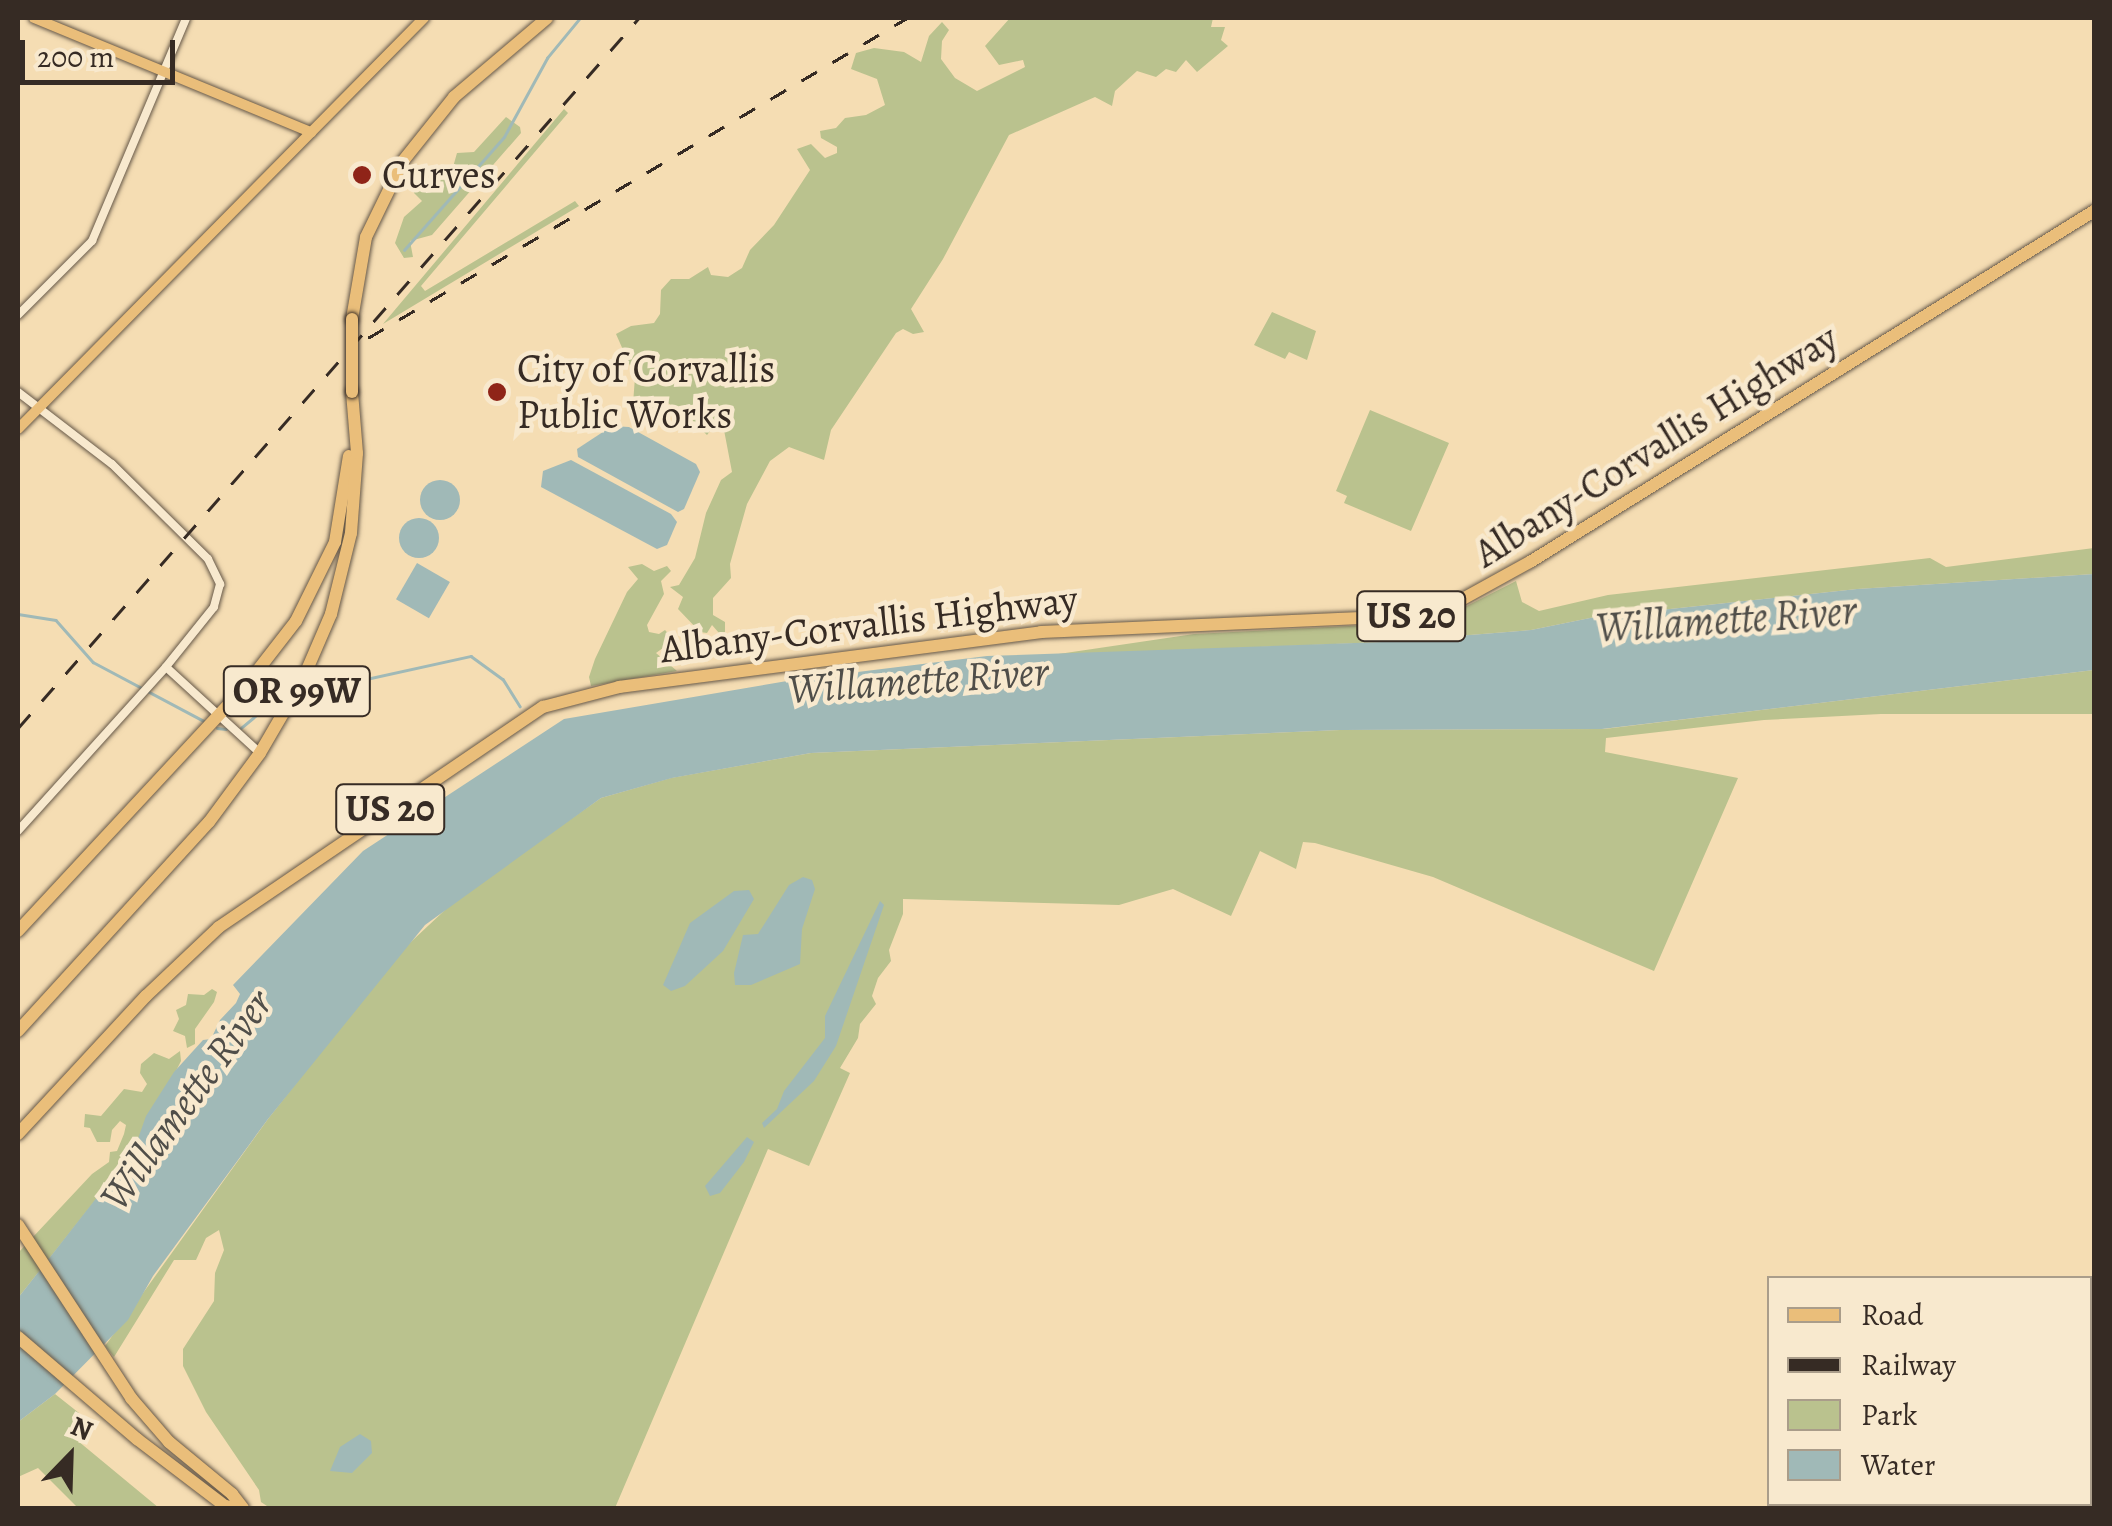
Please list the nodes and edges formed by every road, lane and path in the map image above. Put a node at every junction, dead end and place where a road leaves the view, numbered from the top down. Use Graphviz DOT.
graph roads {
  1 [pos="34,18"];
  2 [pos="186,18"];
  3 [pos="424,18"];
  4 [pos="547,18"];
  5 [pos="163,71"];
  6 [pos="311,132"];
  7 [pos="2094,212"];
  8 [pos="18,315"];
  9 [pos="18,392"];
  10 [pos="352,392"];
  11 [pos="39,408"];
  12 [pos="18,429"];
  13 [pos="166,667"];
  14 [pos="218,715"];
  15 [pos="260,753"];
  16 [pos="18,831"];
  17 [pos="18,931"];
  18 [pos="18,1031"];
  19 [pos="18,1134"];
  20 [pos="18,1225"];
  21 [pos="18,1337"];
  22 [pos="239,1508"];
  1 -- 5 [label="main road"];
  2 -- 5 [label="street"];
  3 -- 6 [label="main road"];
  4 -- 10 [label="highway, OR 99W, bridge"];
  5 -- 6 [label="main road"];
  5 -- 8 [label="street"];
  6 -- 11 [label="main road"];
  7 -- 19 [label="highway, Albany-Corvallis Highway / US 20"];
  9 -- 11 [label="street"];
  10 -- 14 [label="highway, OR 99W"];
  10 -- 15 [label="highway, OR 99W"];
  11 -- 12 [label="main road"];
  11 -- 13 [label="street"];
  13 -- 14 [label="street"];
  13 -- 16 [label="street"];
  14 -- 15 [label="street"];
  14 -- 17 [label="highway, OR 99W"];
  15 -- 18 [label="highway, OR 99W"];
  20 -- 22 [label="highway"];
  21 -- 22 [label="highway"];
}
